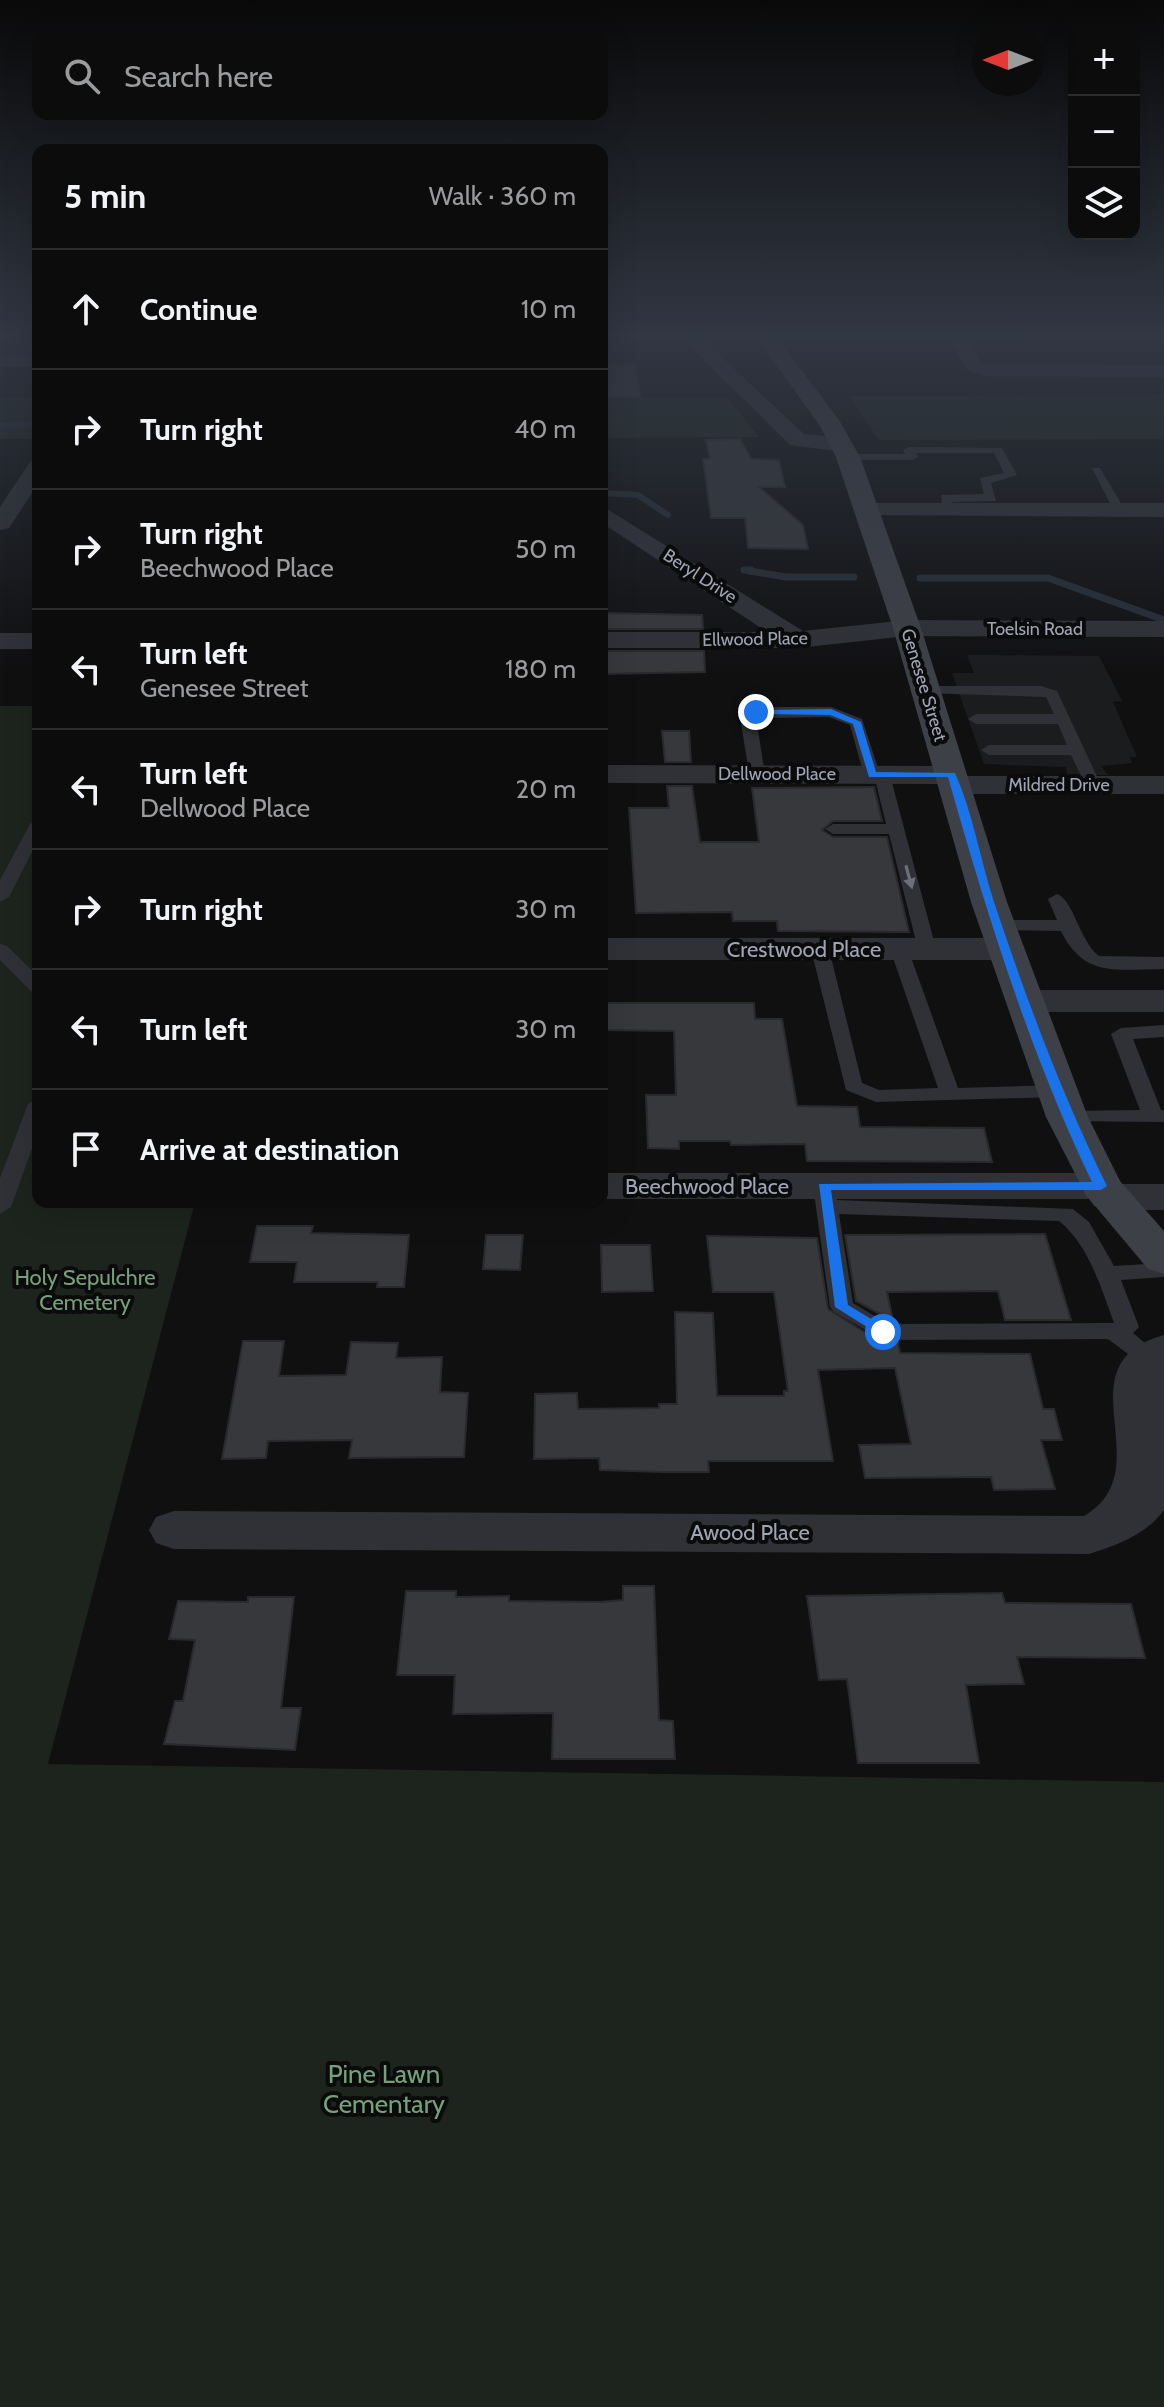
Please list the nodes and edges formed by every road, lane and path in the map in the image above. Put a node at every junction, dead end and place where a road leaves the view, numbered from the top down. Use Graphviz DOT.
graph roads {
  1 [pos="830,447"];
  2 [pos="843,447"];
  3 [pos="846,451"];
  4 [pos="1096,470"];
  5 [pos="32,476"];
  6 [pos="32,479"];
  7 [pos="0,481"];
  8 [pos="868,510"];
  9 [pos="949,510"];
  10 [pos="1119,510"];
  11 [pos="1164,510"];
  12 [pos="608,517"];
  13 [pos="1,523"];
  14 [pos="608,534"];
  15 [pos="635,534"];
  16 [pos="907,628"];
  17 [pos="1164,629"];
  18 [pos="608,640"];
  19 [pos="798,640"];
  20 [pos="0,641"];
  21 [pos="32,641"];
  22 [pos="926,690"];
  23 [pos="976,719"];
  24 [pos="1063,719"];
  25 [pos="989,750"];
  26 [pos="1078,750"];
  27 [pos="608,774"];
  28 [pos="757,774"];
  29 [pos="877,775"];
  30 [pos="953,780"];
  31 [pos="1093,785"];
  32 [pos="1164,785"];
  33 [pos="833,829"];
  34 [pos="896,829"];
  35 [pos="32,836"];
  36 [pos="0,897"];
  37 [pos="1057,899"];
  38 [pos="1067,926"];
  39 [pos="1002,937"];
  40 [pos="608,949"];
  41 [pos="820,949"];
  42 [pos="913,949"];
  43 [pos="0,950"];
  44 [pos="1164,963"];
  45 [pos="32,976"];
  46 [pos="1025,1001"];
  47 [pos="1164,1001"];
  48 [pos="1164,1031"];
  49 [pos="950,1094"];
  50 [pos="1062,1104"];
  51 [pos="1158,1116"];
  52 [pos="32,1120"];
  53 [pos="608,1186"];
  54 [pos="1105,1192"];
  55 [pos="826,1197"];
  56 [pos="1164,1197"];
  57 [pos="0,1207"];
  58 [pos="1164,1259"];
  59 [pos="1164,1270"];
  60 [pos="1107,1274"];
  61 [pos="1143,1347"];
  62 [pos="174,1530"];
  1 -- 3 [label="street"];
  2 -- 3 [label="main road, Genesee Street"];
  3 -- 8 [label="main road, Genesee Street"];
  3 -- 9 [label="lane"];
  4 -- 10 [label="lane"];
  5 -- 7 [label="street"];
  6 -- 13 [label="street"];
  8 -- 9 [label="street"];
  8 -- 16 [label="main road, Genesee Street"];
  9 -- 10 [label="street"];
  10 -- 11 [label="street"];
  12 -- 15 [label="street, Beryl Drive"];
  14 -- 15 [label="street"];
  15 -- 19 [label="street, Beryl Drive"];
  16 -- 17 [label="street, Toelsin Road"];
  16 -- 19 [label="street, Ellwood Place"];
  16 -- 22 [label="main road, Genesee Street"];
  18 -- 19 [label="street, Ellwood Place"];
  20 -- 21 [label="street"];
  22 -- 24 [label="lane"];
  22 -- 30 [label="main road, Genesee Street"];
  23 -- 24 [label="lane"];
  24 -- 26 [label="lane"];
  25 -- 26 [label="lane"];
  26 -- 31 [label="lane"];
  27 -- 28 [label="street, Dellwood Place"];
  28 -- 29 [label="street, Dellwood Place"];
  28 -- 29 [label="lane"];
  29 -- 30 [label="street, Dellwood Place"];
  29 -- 34 [label="lane"];
  30 -- 31 [label="street, Mildred Drive"];
  30 -- 39 [label="main road, Genesee Street"];
  31 -- 32 [label="street, Mildred Drive"];
  33 -- 34 [label="lane"];
  34 -- 42 [label="lane, one-way"];
  35 -- 36 [label="lane"];
  37 -- 38 [label="lane"];
  38 -- 39 [label="lane"];
  38 -- 44 [label="lane"];
  39 -- 42 [label="street, Crestwood Place"];
  39 -- 46 [label="main road, Genesee Street"];
  40 -- 41 [label="street, Crestwood Place"];
  41 -- 42 [label="street, Crestwood Place"];
  41 -- 49 [label="lane"];
  42 -- 49 [label="lane"];
  43 -- 45 [label="lane"];
  46 -- 47 [label="street"];
  46 -- 50 [label="main road, Genesee Street"];
  48 -- 51 [label="lane"];
  49 -- 50 [label="lane"];
  50 -- 51 [label="lane"];
  50 -- 54 [label="main road, Genesee Street"];
  52 -- 57 [label="lane"];
  53 -- 55 [label="street, Beechwood Place"];
  54 -- 55 [label="street, Beechwood Place"];
  54 -- 56 [label="street, Beechwood Place"];
  54 -- 58 [label="main road, Genesee Street"];
  55 -- 60 [label="lane"];
  55 -- 61 [label="lane"];
  59 -- 60 [label="lane"];
  60 -- 61 [label="lane"];
  61 -- 62 [label="street, Awood Place"];
}
